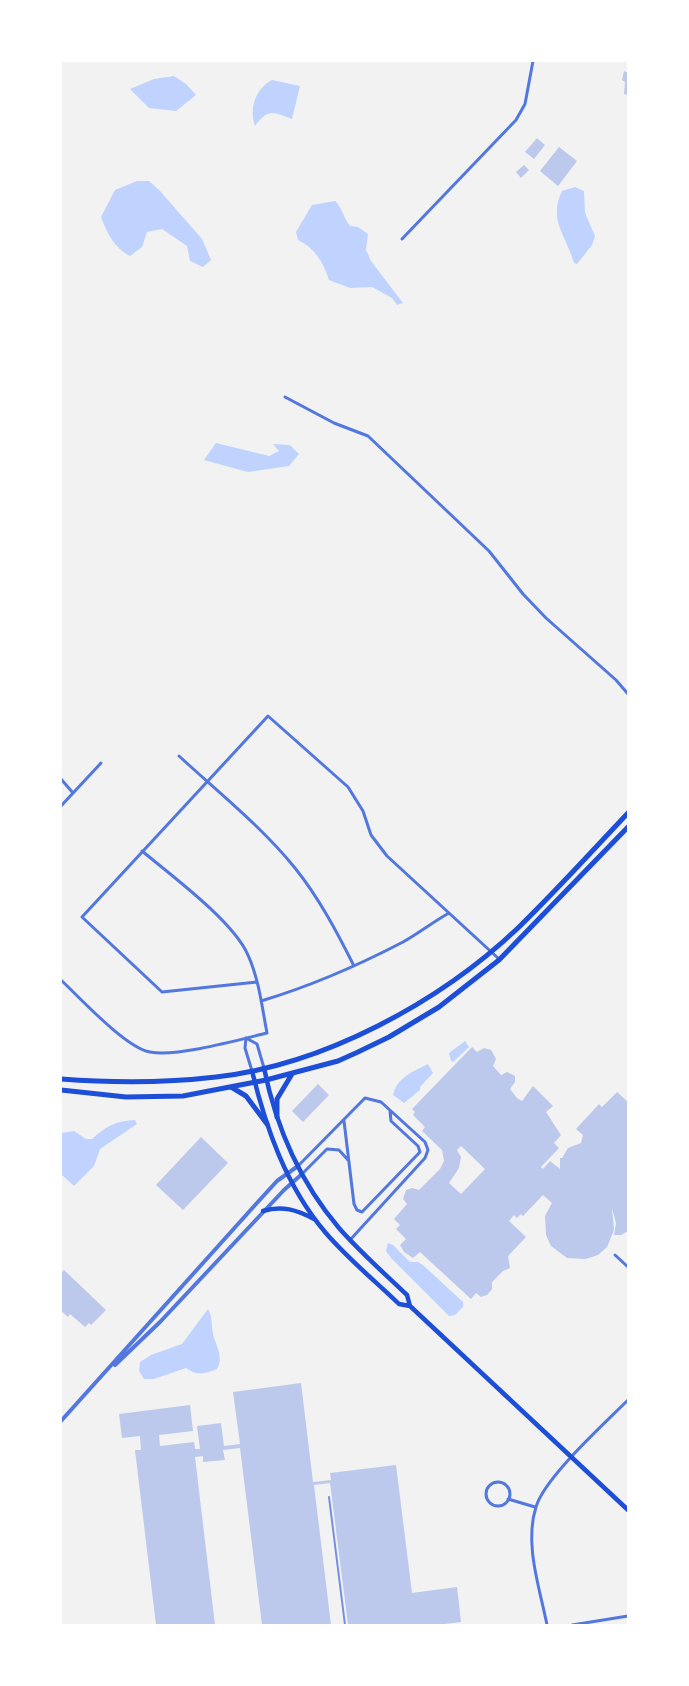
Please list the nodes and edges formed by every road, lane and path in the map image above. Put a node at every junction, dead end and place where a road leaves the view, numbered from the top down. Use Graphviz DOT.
graph roads {
  1 [pos="534,61"];
  2 [pos="402,239"];
  3 [pos="285,397"];
  4 [pos="628,694"];
  5 [pos="179,756"];
  6 [pos="101,763"];
  7 [pos="61,779"];
  8 [pos="206,781"];
  9 [pos="73,793"];
  10 [pos="61,806"];
  11 [pos="628,812"];
  12 [pos="628,827"];
  13 [pos="142,851"];
  14 [pos="449,913"];
  15 [pos="490,951"];
  16 [pos="500,960"];
  17 [pos="354,966"];
  18 [pos="61,980"];
  19 [pos="257,982"];
  20 [pos="261,1001"];
  21 [pos="246,1038"];
  22 [pos="264,1068"];
  23 [pos="252,1071"];
  24 [pos="292,1074"];
  25 [pos="61,1079"];
  26 [pos="266,1080"];
  27 [pos="254,1083"];
  28 [pos="230,1087"];
  29 [pos="61,1090"];
  30 [pos="390,1111"];
  31 [pos="277,1117"];
  32 [pos="344,1120"];
  33 [pos="267,1124"];
  34 [pos="348,1160"];
  35 [pos="298,1166"];
  36 [pos="287,1174"];
  37 [pos="302,1174"];
  38 [pos="291,1183"];
  39 [pos="263,1211"];
  40 [pos="315,1220"];
  41 [pos="350,1240"];
  42 [pos="615,1255"];
  43 [pos="628,1267"];
  44 [pos="410,1306"];
  45 [pos="109,1370"];
  46 [pos="628,1400"];
  47 [pos="61,1421"];
  48 [pos="572,1457"];
  49 [pos="508,1499"];
  50 [pos="535,1507"];
  51 [pos="628,1510"];
  52 [pos="628,1616"];
  53 [pos="547,1625"];
  54 [pos="572,1625"];
  1 -- 2 [label="street"];
  3 -- 4 [label="street"];
  5 -- 8 [label="street"];
  6 -- 9 [label="street"];
  7 -- 9 [label="street"];
  8 -- 13 [label="street"];
  8 -- 14 [label="street"];
  8 -- 17 [label="street"];
  9 -- 10 [label="street"];
  11 -- 15 [label="main road"];
  12 -- 16 [label="main road"];
  13 -- 19 [label="street"];
  13 -- 19 [label="street"];
  14 -- 15 [label="street"];
  14 -- 17 [label="street"];
  15 -- 16 [label="street"];
  15 -- 22 [label="main road"];
  16 -- 24 [label="main road"];
  17 -- 20 [label="street"];
  18 -- 21 [label="street"];
  19 -- 20 [label="street"];
  20 -- 21 [label="street"];
  21 -- 22 [label="street"];
  21 -- 23 [label="street"];
  22 -- 23 [label="main road"];
  22 -- 26 [label="main road"];
  23 -- 25 [label="main road"];
  23 -- 27 [label="main road"];
  24 -- 26 [label="main road"];
  24 -- 31 [label="main road"];
  26 -- 27 [label="main road"];
  26 -- 31 [label="main road"];
  27 -- 28 [label="main road"];
  27 -- 33 [label="main road"];
  28 -- 29 [label="main road"];
  28 -- 33 [label="main road"];
  30 -- 32 [label="street"];
  30 -- 34 [label="street"];
  30 -- 41 [label="street"];
  31 -- 35 [label="main road"];
  32 -- 34 [label="street"];
  32 -- 35 [label="street"];
  33 -- 36 [label="main road"];
  34 -- 37 [label="street"];
  35 -- 36 [label="street"];
  35 -- 37 [label="main road"];
  36 -- 38 [label="main road"];
  36 -- 45 [label="street"];
  37 -- 38 [label="street"];
  37 -- 41 [label="main road"];
  38 -- 39 [label="street"];
  38 -- 40 [label="main road"];
  39 -- 40 [label="main road"];
  39 -- 45 [label="street"];
  40 -- 44 [label="main road"];
  41 -- 44 [label="main road"];
  42 -- 43 [label="street"];
  44 -- 48 [label="main road"];
  45 -- 47 [label="street"];
  46 -- 48 [label="street"];
  48 -- 50 [label="street"];
  48 -- 51 [label="main road"];
  49 -- 49 [label="street"];
  49 -- 50 [label="street"];
  50 -- 53 [label="street"];
  52 -- 54 [label="street"];
}
